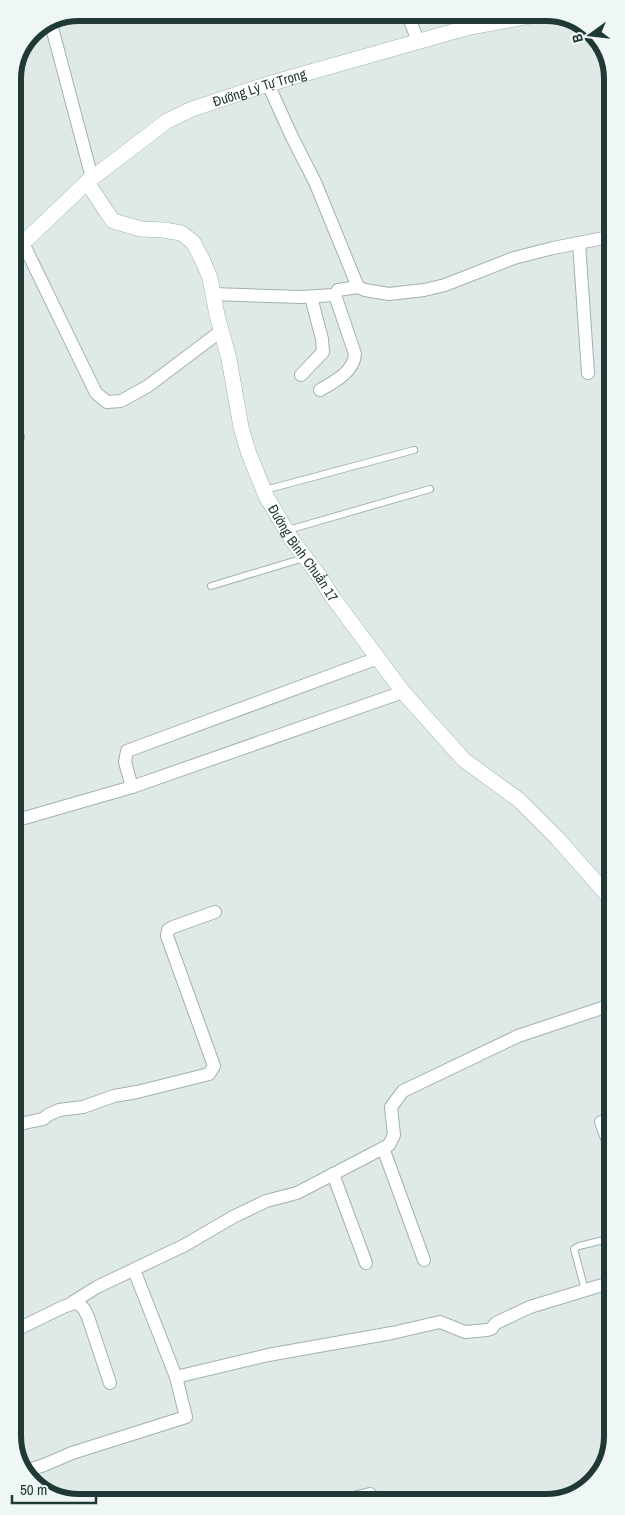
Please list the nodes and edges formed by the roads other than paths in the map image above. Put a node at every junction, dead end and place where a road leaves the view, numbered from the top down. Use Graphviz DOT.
graph roads {
  1 [pos="410,21"];
  2 [pos="503,21"];
  3 [pos="52,28"];
  4 [pos="418,41"];
  5 [pos="268,84"];
  6 [pos="90,180"];
  7 [pos="604,238"];
  8 [pos="21,242"];
  9 [pos="579,242"];
  10 [pos="21,251"];
  11 [pos="358,287"];
  12 [pos="213,294"];
  13 [pos="334,295"];
  14 [pos="311,296"];
  15 [pos="221,331"];
  16 [pos="588,373"];
  17 [pos="301,375"];
  18 [pos="320,390"];
  19 [pos="414,450"];
  20 [pos="430,489"];
  21 [pos="264,491"];
  22 [pos="287,531"];
  23 [pos="305,558"];
  24 [pos="211,586"];
  25 [pos="378,658"];
  26 [pos="403,692"];
  27 [pos="132,786"];
  28 [pos="21,819"];
  29 [pos="604,891"];
  30 [pos="215,912"];
  31 [pos="604,1007"];
  32 [pos="601,1122"];
  33 [pos="21,1124"];
  34 [pos="604,1130"];
  35 [pos="383,1148"];
  36 [pos="332,1174"];
  37 [pos="604,1240"];
  38 [pos="424,1260"];
  39 [pos="366,1263"];
  40 [pos="134,1270"];
  41 [pos="604,1284"];
  42 [pos="585,1290"];
  43 [pos="73,1302"];
  44 [pos="21,1328"];
  45 [pos="176,1377"];
  46 [pos="110,1383"];
  47 [pos="32,1469"];
  1 -- 4 [label="street"];
  2 -- 4 [label="street, Đường Lý Tự Trọng"];
  3 -- 6 [label="street"];
  4 -- 5 [label="street, Đường Lý Tự Trọng"];
  5 -- 6 [label="street, Đường Lý Tự Trọng"];
  5 -- 11 [label="street"];
  6 -- 8 [label="street, Đường Lý Tự Trọng"];
  6 -- 12 [label="street, Đường Bình Chuẩn 17"];
  7 -- 9 [label="street"];
  9 -- 11 [label="street"];
  9 -- 16 [label="street"];
  10 -- 15 [label="street"];
  11 -- 13 [label="street"];
  12 -- 14 [label="street"];
  12 -- 15 [label="street, Đường Bình Chuẩn 17"];
  13 -- 14 [label="street"];
  13 -- 18 [label="street"];
  14 -- 17 [label="street"];
  15 -- 21 [label="street, Đường Bình Chuẩn 17"];
  19 -- 21 [label="lane"];
  20 -- 22 [label="lane"];
  21 -- 22 [label="street, Đường Bình Chuẩn 17"];
  22 -- 23 [label="street, Đường Bình Chuẩn 17"];
  23 -- 24 [label="lane"];
  23 -- 25 [label="street, Đường Bình Chuẩn 17"];
  25 -- 26 [label="street, Đường Bình Chuẩn 17"];
  25 -- 27 [label="street"];
  26 -- 27 [label="street"];
  26 -- 29 [label="street, Đường Bình Chuẩn 17"];
  27 -- 28 [label="street"];
  30 -- 33 [label="street"];
  31 -- 35 [label="street"];
  32 -- 34 [label="street"];
  35 -- 36 [label="street"];
  35 -- 38 [label="street"];
  36 -- 39 [label="street"];
  36 -- 40 [label="street"];
  37 -- 42 [label="lane"];
  40 -- 43 [label="street"];
  40 -- 45 [label="street"];
  41 -- 42 [label="street"];
  42 -- 45 [label="street"];
  43 -- 44 [label="street"];
  43 -- 46 [label="street"];
  45 -- 47 [label="street"];
}
